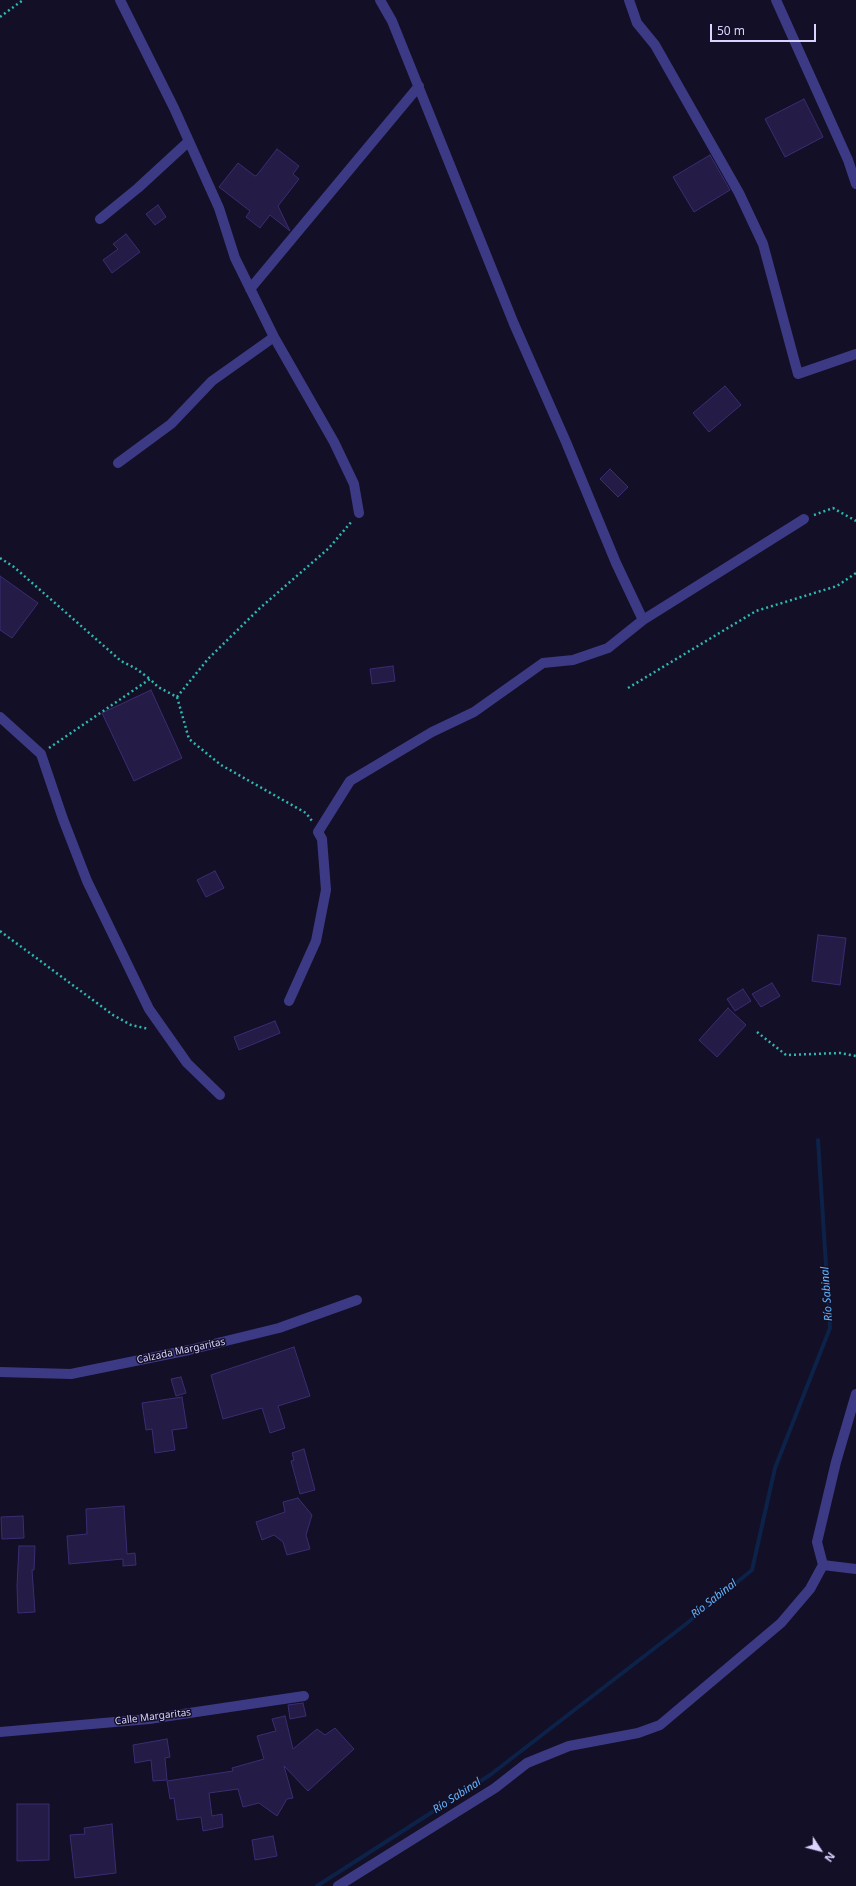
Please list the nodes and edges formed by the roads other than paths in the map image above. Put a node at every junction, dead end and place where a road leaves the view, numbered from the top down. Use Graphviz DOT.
graph roads {
  1 [pos="120,0"];
  2 [pos="380,0"];
  3 [pos="629,0"];
  4 [pos="776,0"];
  5 [pos="419,86"];
  6 [pos="188,142"];
  7 [pos="856,184"];
  8 [pos="100,219"];
  9 [pos="250,289"];
  10 [pos="274,337"];
  11 [pos="856,354"];
  12 [pos="118,463"];
  13 [pos="359,513"];
  14 [pos="804,519"];
  15 [pos="643,620"];
  16 [pos="0,717"];
  17 [pos="289,1001"];
  18 [pos="220,1095"];
  19 [pos="357,1300"];
  20 [pos="0,1372"];
  21 [pos="856,1394"];
  22 [pos="823,1565"];
  23 [pos="856,1569"];
  24 [pos="304,1696"];
  25 [pos="0,1732"];
  26 [pos="338,1886"];
  1 -- 6 [label="street"];
  2 -- 5 [label="street"];
  3 -- 11 [label="street"];
  4 -- 7 [label="street"];
  5 -- 9 [label="street"];
  5 -- 15 [label="street"];
  6 -- 8 [label="street"];
  6 -- 9 [label="street"];
  9 -- 10 [label="street"];
  10 -- 12 [label="street"];
  10 -- 13 [label="street"];
  14 -- 15 [label="street"];
  15 -- 17 [label="street"];
  16 -- 18 [label="street"];
  19 -- 20 [label="street, Calzada Margaritas"];
  21 -- 22 [label="street"];
  22 -- 23 [label="street"];
  22 -- 26 [label="street"];
  24 -- 25 [label="street, Calle Margaritas"];
}
